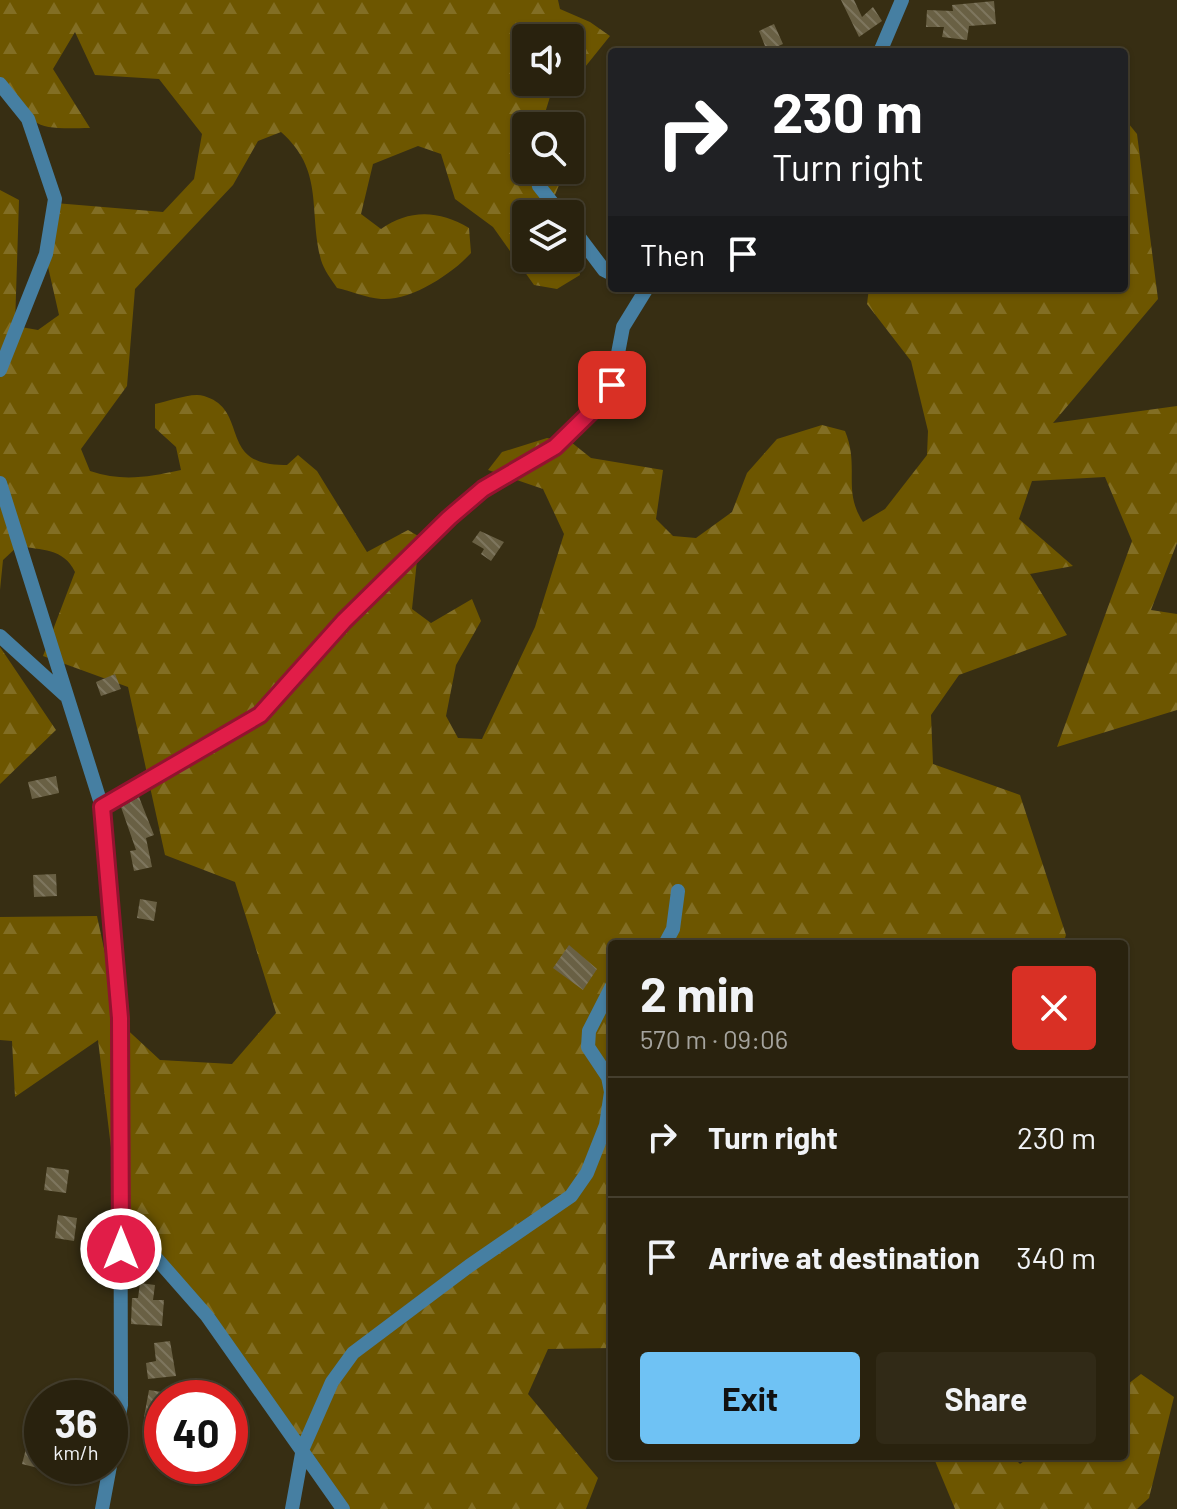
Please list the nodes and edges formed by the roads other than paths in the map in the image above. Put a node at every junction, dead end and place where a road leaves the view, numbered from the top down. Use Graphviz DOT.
graph roads {
  1 [pos="902,0"];
  2 [pos="882,48"];
  3 [pos="0,84"];
  4 [pos="584,244"];
  5 [pos="608,272"];
  6 [pos="642,292"];
  7 [pos="0,370"];
  8 [pos="0,483"];
  9 [pos="0,636"];
  10 [pos="67,697"];
  11 [pos="102,807"];
  12 [pos="678,891"];
  13 [pos="667,940"];
  14 [pos="608,994"];
  15 [pos="608,1077"];
  16 [pos="608,1112"];
  17 [pos="121,1218"];
  18 [pos="121,1380"];
  19 [pos="303,1448"];
  20 [pos="107,1484"];
  21 [pos="102,1509"];
  22 [pos="292,1509"];
  23 [pos="343,1509"];
  1 -- 2 [label="street"];
  3 -- 7 [label="street"];
  4 -- 5 [label="street"];
  6 -- 11 [label="street"];
  8 -- 10 [label="street"];
  9 -- 10 [label="street"];
  10 -- 11 [label="street"];
  11 -- 17 [label="street"];
  12 -- 13 [label="street"];
  14 -- 15 [label="street"];
  16 -- 19 [label="street"];
  17 -- 18 [label="street"];
  17 -- 19 [label="street"];
  19 -- 22 [label="street"];
  19 -- 23 [label="street"];
  20 -- 21 [label="street"];
}
